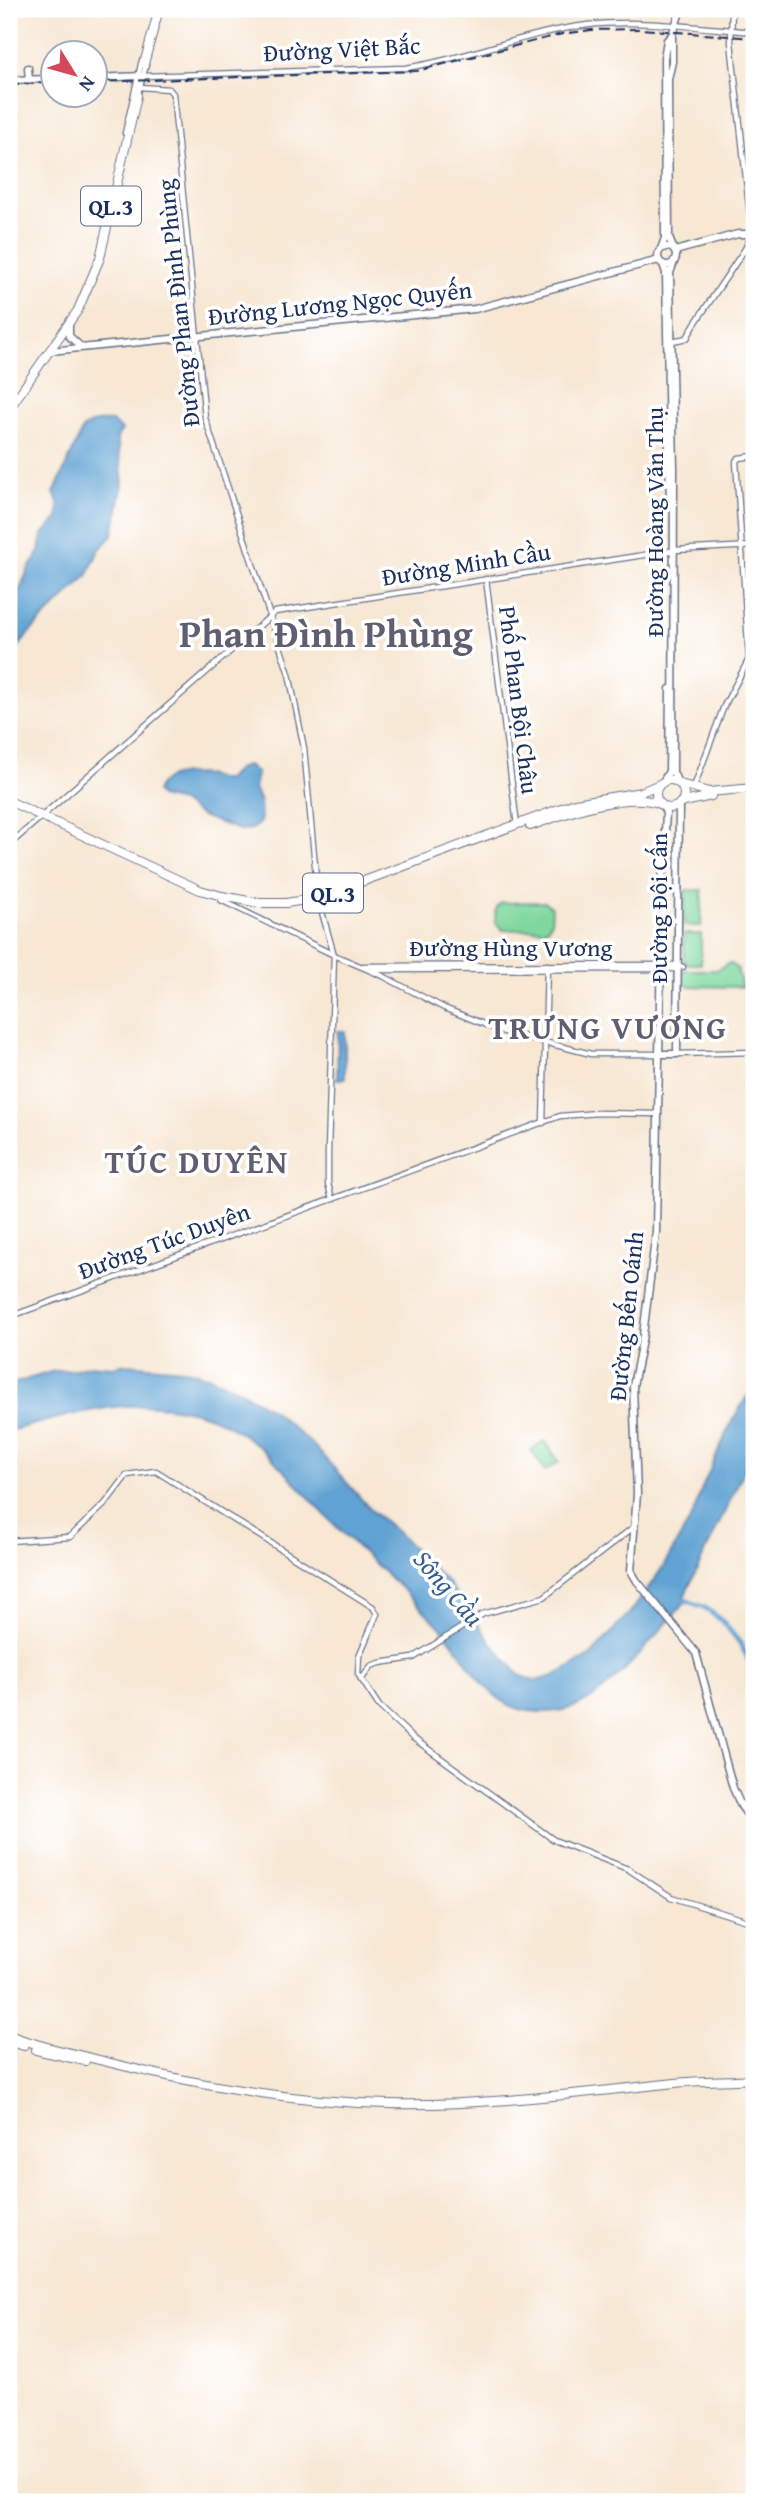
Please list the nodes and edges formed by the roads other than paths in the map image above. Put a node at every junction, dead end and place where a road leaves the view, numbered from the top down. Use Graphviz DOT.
graph roads {
  1 [pos="158,9"];
  2 [pos="681,9"];
  3 [pos="732,9"];
  4 [pos="154,23"];
  5 [pos="673,31"];
  6 [pos="731,31"];
  7 [pos="754,33"];
  8 [pos="144,64"];
  9 [pos="115,66"];
  10 [pos="28,68"];
  11 [pos="141,76"];
  12 [pos="108,77"];
  13 [pos="116,77"];
  14 [pos="9,80"];
  15 [pos="29,80"];
  16 [pos="38,80"];
  17 [pos="137,93"];
  18 [pos="126,135"];
  19 [pos="666,169"];
  20 [pos="753,234"];
  21 [pos="674,254"];
  22 [pos="660,257"];
  23 [pos="72,320"];
  24 [pos="669,321"];
  25 [pos="199,338"];
  26 [pos="672,341"];
  27 [pos="86,348"];
  28 [pos="50,351"];
  29 [pos="670,378"];
  30 [pos="9,409"];
  31 [pos="754,456"];
  32 [pos="754,546"];
  33 [pos="740,547"];
  34 [pos="672,551"];
  35 [pos="486,579"];
  36 [pos="268,616"];
  37 [pos="672,689"];
  38 [pos="662,783"];
  39 [pos="678,783"];
  40 [pos="693,788"];
  41 [pos="754,790"];
  42 [pos="9,803"];
  43 [pos="680,804"];
  44 [pos="662,805"];
  45 [pos="39,817"];
  46 [pos="517,825"];
  47 [pos="9,845"];
  48 [pos="664,845"];
  49 [pos="677,846"];
  50 [pos="318,900"];
  51 [pos="248,907"];
  52 [pos="662,920"];
  53 [pos="677,920"];
  54 [pos="334,956"];
  55 [pos="360,966"];
  56 [pos="547,966"];
  57 [pos="439,967"];
  58 [pos="661,967"];
  59 [pos="678,967"];
  60 [pos="369,970"];
  61 [pos="545,1043"];
  62 [pos="754,1052"];
  63 [pos="660,1054"];
  64 [pos="677,1054"];
  65 [pos="657,1114"];
  66 [pos="543,1123"];
  67 [pos="332,1199"];
  68 [pos="9,1317"];
  69 [pos="635,1525"];
  70 [pos="9,1541"];
  71 [pos="361,1680"];
  72 [pos="754,1824"];
  73 [pos="754,1923"];
  74 [pos="9,2035"];
  75 [pos="9,2042"];
  76 [pos="754,2080"];
  77 [pos="429,2105"];
  1 -- 4 [label="highway"];
  2 -- 5 [label="main road, Đường Hoàng Văn Thụ"];
  3 -- 6 [label="street"];
  4 -- 8 [label="highway"];
  4 -- 11 [label="street"];
  5 -- 6 [label="street, Đường Việt Bắc"];
  5 -- 11 [label="street, Đường Việt Bắc"];
  5 -- 19 [label="main road, Đường Hoàng Văn Thụ"];
  6 -- 7 [label="street, Đường Việt Bắc"];
  6 -- 20 [label="street"];
  9 -- 13 [label="main road"];
  10 -- 15 [label="main road"];
  11 -- 13 [label="main road, Đường Việt Bắc"];
  11 -- 17 [label="street"];
  11 -- 18 [label="street"];
  12 -- 13 [label="main road, Đường Việt Bắc"];
  14 -- 15 [label="main road"];
  15 -- 16 [label="main road"];
  17 -- 18 [label="highway, QL.3"];
  17 -- 25 [label="street, Đường Phan Đình Phùng"];
  18 -- 23 [label="highway, QL.3"];
  19 -- 21 [label="main road, Đường Hoàng Văn Thụ"];
  19 -- 22 [label="main road, Đường Hoàng Văn Thụ"];
  20 -- 21 [label="main road"];
  20 -- 26 [label="street"];
  21 -- 22 [label="main road"];
  21 -- 22 [label="main road"];
  21 -- 24 [label="main road, Đường Hoàng Văn Thụ"];
  22 -- 24 [label="main road, Đường Hoàng Văn Thụ"];
  22 -- 25 [label="main road, Đường Lương Ngọc Quyến"];
  23 -- 27 [label="main road"];
  23 -- 28 [label="highway, QL.3"];
  24 -- 26 [label="main road, Đường Hoàng Văn Thụ"];
  24 -- 29 [label="main road, Đường Hoàng Văn Thụ"];
  25 -- 27 [label="main road, Đường Lương Ngọc Quyến"];
  25 -- 36 [label="street, Đường Phan Đình Phùng"];
  26 -- 29 [label="main road, Đường Hoàng Văn Thụ"];
  27 -- 28 [label="main road, Đường Lương Ngọc Quyến"];
  28 -- 30 [label="highway, QL.3"];
  29 -- 34 [label="main road, Đường Hoàng Văn Thụ"];
  31 -- 33 [label="street"];
  32 -- 33 [label="street, Đường Minh Cầu"];
  33 -- 34 [label="street, Đường Minh Cầu"];
  33 -- 40 [label="street"];
  34 -- 35 [label="street, Đường Minh Cầu"];
  34 -- 37 [label="main road, Đường Hoàng Văn Thụ"];
  35 -- 36 [label="street, Đường Minh Cầu"];
  35 -- 46 [label="street, Phố Phan Bội Châu"];
  36 -- 45 [label="street"];
  36 -- 50 [label="street, Đường Phan Đình Phùng"];
  37 -- 38 [label="main road, Đường Hoàng Văn Thụ"];
  37 -- 39 [label="main road, Đường Hoàng Văn Thụ"];
  38 -- 39 [label="highway, QL.3"];
  38 -- 44 [label="highway"];
  38 -- 46 [label="highway, QL.3"];
  39 -- 40 [label="highway, QL.3"];
  39 -- 43 [label="highway"];
  40 -- 41 [label="highway, QL.3"];
  41 -- 43 [label="highway, QL.3"];
  42 -- 45 [label="highway, QL.3"];
  43 -- 44 [label="highway, QL.3"];
  43 -- 49 [label="main road, Đường Đội Cấn"];
  44 -- 48 [label="main road, Đường Đội Cấn"];
  44 -- 50 [label="highway, QL.3"];
  45 -- 47 [label="street"];
  45 -- 51 [label="highway, QL.3"];
  45 -- 51 [label="highway, QL.3"];
  46 -- 50 [label="highway, QL.3"];
  48 -- 49 [label="street"];
  48 -- 52 [label="main road, Đường Đội Cấn"];
  49 -- 53 [label="main road, Đường Đội Cấn"];
  50 -- 51 [label="highway, QL.3"];
  50 -- 54 [label="street, Đường Phan Đình Phùng"];
  51 -- 54 [label="street"];
  52 -- 53 [label="street"];
  52 -- 58 [label="main road, Đường Đội Cấn"];
  53 -- 59 [label="main road, Đường Đội Cấn"];
  54 -- 55 [label="street"];
  54 -- 67 [label="street, Đường Phan Đình Phùng"];
  55 -- 57 [label="street, Đường Hùng Vương"];
  55 -- 60 [label="street"];
  56 -- 57 [label="street, Đường Hùng Vương"];
  56 -- 58 [label="street, Đường Hùng Vương"];
  56 -- 61 [label="street"];
  57 -- 60 [label="street, Đường Hùng Vương"];
  58 -- 59 [label="street, Đường Hùng Vương"];
  58 -- 63 [label="main road, Đường Đội Cấn"];
  59 -- 64 [label="main road, Đường Đội Cấn"];
  60 -- 61 [label="street"];
  61 -- 63 [label="street"];
  61 -- 66 [label="street"];
  62 -- 64 [label="street"];
  63 -- 64 [label="main road"];
  63 -- 65 [label="main road, Đường Bến Oánh"];
  65 -- 66 [label="street, Đường Túc Duyên"];
  65 -- 69 [label="main road, Đường Bến Oánh"];
  66 -- 67 [label="street, Đường Túc Duyên"];
  67 -- 68 [label="street, Đường Túc Duyên"];
  69 -- 71 [label="street"];
  69 -- 72 [label="main road, Đường Bến Oánh"];
  70 -- 71 [label="street"];
  71 -- 73 [label="street"];
  74 -- 77 [label="highway"];
  75 -- 77 [label="highway"];
  76 -- 77 [label="highway"];
}
